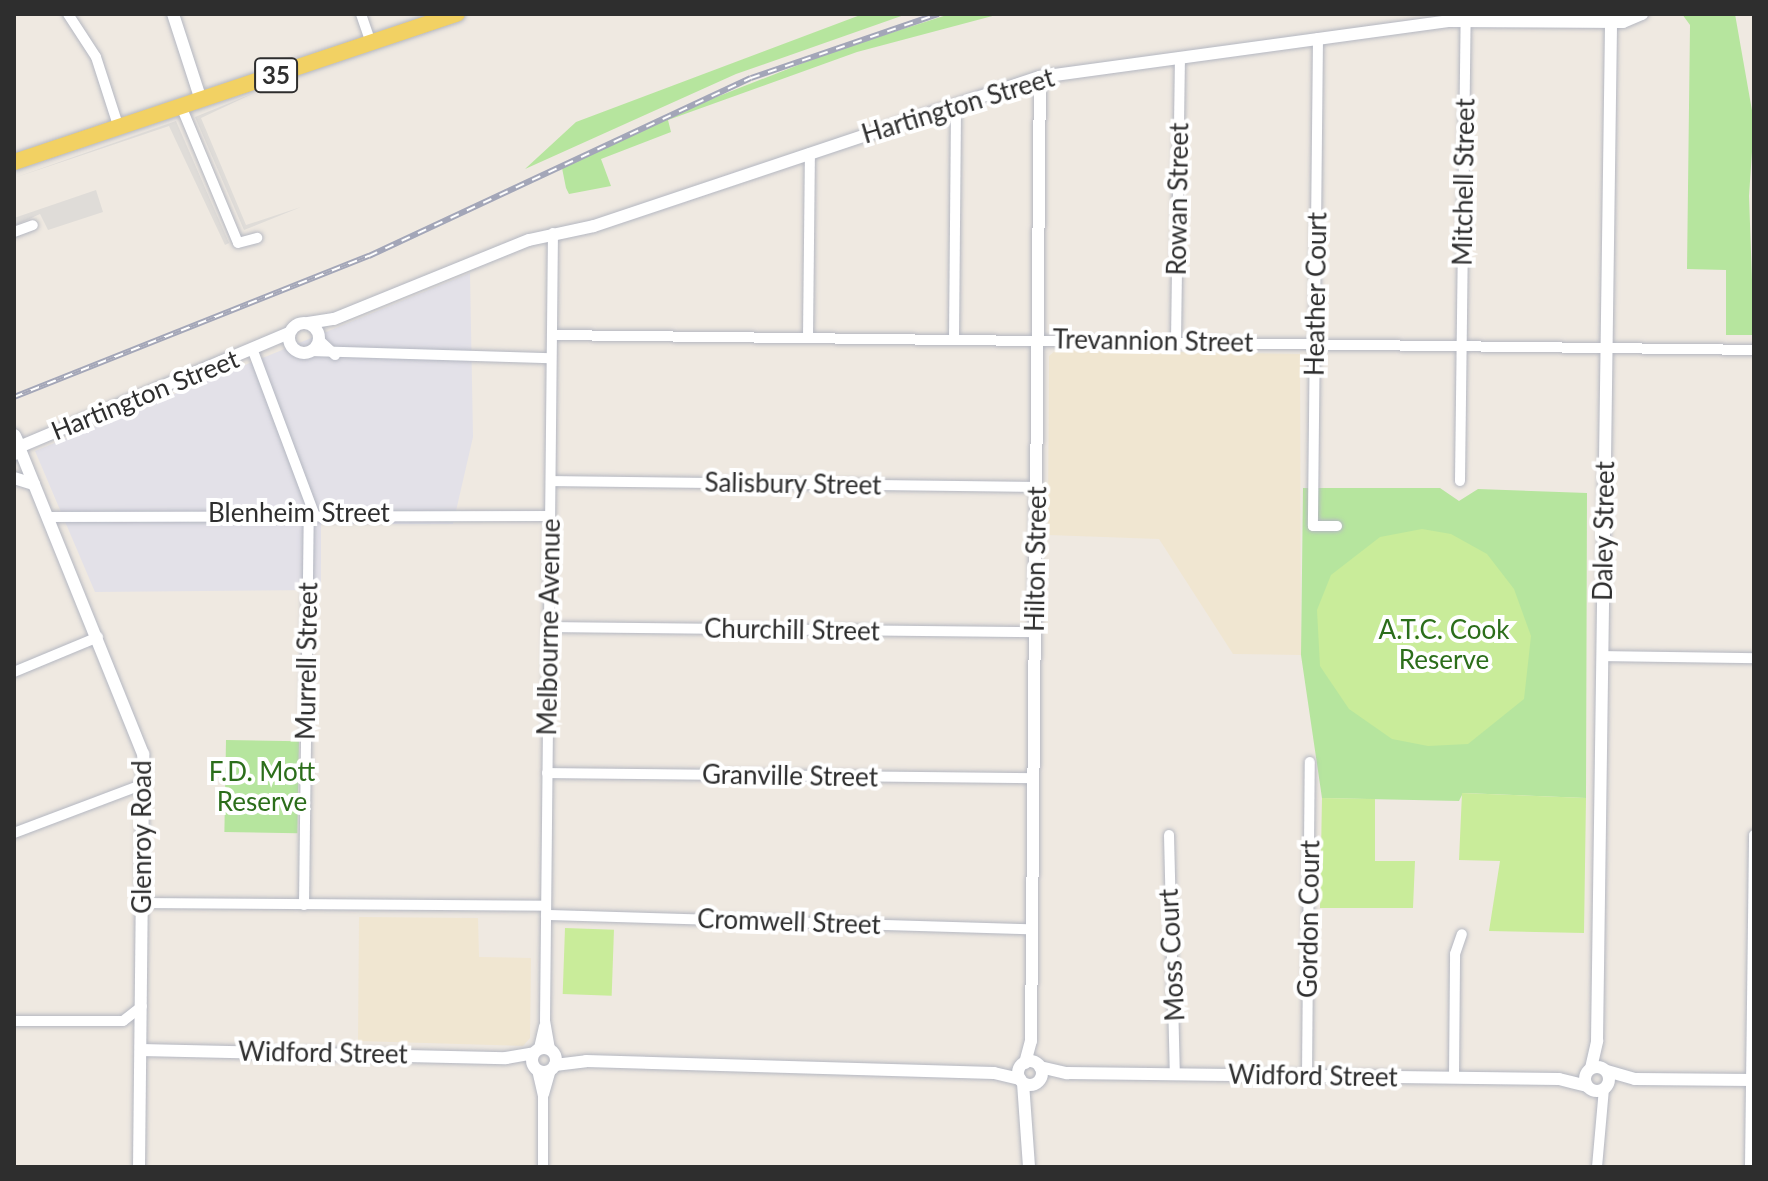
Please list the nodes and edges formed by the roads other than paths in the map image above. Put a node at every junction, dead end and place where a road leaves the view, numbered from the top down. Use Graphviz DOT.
graph roads {
  1 [pos="68,14"];
  2 [pos="173,14"];
  3 [pos="361,14"];
  4 [pos="457,14"];
  5 [pos="1642,14"];
  6 [pos="1466,20"];
  7 [pos="1611,22"];
  8 [pos="1318,38"];
  9 [pos="371,43"];
  10 [pos="1180,58"];
  11 [pos="1040,77"];
  12 [pos="201,100"];
  13 [pos="956,104"];
  14 [pos="181,106"];
  15 [pos="119,128"];
  16 [pos="810,153"];
  17 [pos="14,162"];
  18 [pos="33,225"];
  19 [pos="14,232"];
  20 [pos="553,233"];
  21 [pos="257,238"];
  22 [pos="334,319"];
  23 [pos="308,323"];
  24 [pos="552,335"];
  25 [pos="808,337"];
  26 [pos="319,338"];
  27 [pos="954,339"];
  28 [pos="290,340"];
  29 [pos="1038,340"];
  30 [pos="1176,341"];
  31 [pos="1315,343"];
  32 [pos="1461,344"];
  33 [pos="1606,345"];
  34 [pos="1754,350"];
  35 [pos="253,351"];
  36 [pos="310,351"];
  37 [pos="340,356"];
  38 [pos="551,358"];
  39 [pos="16,445"];
  40 [pos="14,478"];
  41 [pos="551,481"];
  42 [pos="1460,481"];
  43 [pos="34,484"];
  44 [pos="1036,487"];
  45 [pos="312,513"];
  46 [pos="550,516"];
  47 [pos="48,517"];
  48 [pos="1337,526"];
  49 [pos="549,627"];
  50 [pos="1035,632"];
  51 [pos="98,637"];
  52 [pos="1602,656"];
  53 [pos="1754,658"];
  54 [pos="14,672"];
  55 [pos="1310,762"];
  56 [pos="547,773"];
  57 [pos="1034,778"];
  58 [pos="144,784"];
  59 [pos="14,833"];
  60 [pos="1169,835"];
  61 [pos="1754,835"];
  62 [pos="143,903"];
  63 [pos="304,905"];
  64 [pos="546,911"];
  65 [pos="1032,929"];
  66 [pos="1462,934"];
  67 [pos="1753,936"];
  68 [pos="142,1006"];
  69 [pos="14,1021"];
  70 [pos="141,1050"];
  71 [pos="544,1059"];
  72 [pos="1597,1070"];
  73 [pos="1030,1073"];
  74 [pos="1175,1074"];
  75 [pos="1307,1076"];
  76 [pos="1454,1077"];
  77 [pos="1559,1079"];
  78 [pos="1635,1079"];
  79 [pos="1752,1080"];
  80 [pos="1589,1087"];
  81 [pos="1606,1087"];
  82 [pos="1598,1121"];
  83 [pos="139,1167"];
  84 [pos="543,1167"];
  85 [pos="1029,1167"];
  86 [pos="1597,1167"];
  87 [pos="1750,1167"];
  1 -- 15 [label="street"];
  2 -- 12 [label="street"];
  3 -- 9 [label="street"];
  4 -- 9 [label="main road, 35"];
  5 -- 7 [label="street, Hartington Street"];
  6 -- 7 [label="street, Hartington Street"];
  6 -- 8 [label="street, Hartington Street"];
  6 -- 32 [label="street, Mitchell Street"];
  7 -- 33 [label="street, Daley Street"];
  8 -- 10 [label="street, Hartington Street"];
  8 -- 31 [label="street, Heather Court"];
  9 -- 12 [label="main road, 35"];
  10 -- 11 [label="street, Hartington Street"];
  10 -- 30 [label="street, Rowan Street"];
  11 -- 13 [label="street, Hartington Street"];
  11 -- 29 [label="street, Hilton Street"];
  12 -- 14 [label="main road, 35"];
  13 -- 16 [label="street, Hartington Street"];
  13 -- 27 [label="street"];
  14 -- 15 [label="main road, 35"];
  14 -- 21 [label="street"];
  15 -- 17 [label="main road, 35"];
  16 -- 20 [label="street, Hartington Street"];
  16 -- 25 [label="street"];
  18 -- 19 [label="street"];
  20 -- 22 [label="street, Hartington Street"];
  20 -- 24 [label="street, Melbourne Avenue"];
  22 -- 23 [label="street, Hartington Street"];
  22 -- 26 [label="street, Hartington Street"];
  23 -- 26 [label="street"];
  23 -- 28 [label="street, Hartington Street"];
  24 -- 25 [label="street, Trevannion Street"];
  24 -- 38 [label="street, Melbourne Avenue"];
  25 -- 27 [label="street, Trevannion Street"];
  26 -- 36 [label="street, Hartington Street"];
  26 -- 37 [label="street"];
  27 -- 29 [label="street, Trevannion Street"];
  28 -- 35 [label="street, Hartington Street"];
  28 -- 36 [label="street"];
  29 -- 30 [label="street, Trevannion Street"];
  29 -- 44 [label="street, Hilton Street"];
  30 -- 31 [label="street, Trevannion Street"];
  31 -- 32 [label="street, Trevannion Street"];
  31 -- 48 [label="street, Heather Court"];
  32 -- 33 [label="street, Trevannion Street"];
  32 -- 42 [label="street, Mitchell Street"];
  33 -- 34 [label="street, Trevannion Street"];
  33 -- 52 [label="street, Daley Street"];
  35 -- 39 [label="street, Hartington Street"];
  35 -- 45 [label="street"];
  36 -- 37 [label="street"];
  37 -- 38 [label="street"];
  38 -- 41 [label="street, Melbourne Avenue"];
  39 -- 43 [label="street, Glenroy Road"];
  40 -- 43 [label="street"];
  41 -- 44 [label="street, Salisbury Street"];
  41 -- 46 [label="street, Melbourne Avenue"];
  43 -- 47 [label="street, Glenroy Road"];
  44 -- 50 [label="street, Hilton Street"];
  45 -- 46 [label="street, Blenheim Street"];
  45 -- 47 [label="street, Blenheim Street"];
  45 -- 63 [label="street, Murrell Street"];
  46 -- 49 [label="street, Melbourne Avenue"];
  47 -- 51 [label="street, Glenroy Road"];
  49 -- 50 [label="street, Churchill Street"];
  49 -- 56 [label="street, Melbourne Avenue"];
  50 -- 57 [label="street, Hilton Street"];
  51 -- 54 [label="street"];
  51 -- 58 [label="street, Glenroy Road"];
  52 -- 53 [label="street"];
  52 -- 72 [label="street, Daley Street"];
  55 -- 75 [label="street, Gordon Court"];
  56 -- 57 [label="street, Granville Street"];
  56 -- 64 [label="street, Melbourne Avenue"];
  57 -- 65 [label="street, Hilton Street"];
  58 -- 59 [label="street"];
  58 -- 62 [label="street, Glenroy Road"];
  60 -- 74 [label="street, Moss Court"];
  61 -- 67 [label="street"];
  62 -- 63 [label="street, Cromwell Street"];
  62 -- 68 [label="street, Glenroy Road"];
  63 -- 64 [label="street, Cromwell Street"];
  64 -- 65 [label="street, Cromwell Street"];
  64 -- 71 [label="street, Melbourne Avenue"];
  65 -- 73 [label="street, Hilton Street"];
  66 -- 76 [label="street"];
  67 -- 79 [label="street"];
  68 -- 69 [label="street"];
  68 -- 70 [label="street, Glenroy Road"];
  70 -- 71 [label="street, Widford Street"];
  70 -- 83 [label="street, Glenroy Road"];
  71 -- 73 [label="street, Widford Street"];
  71 -- 84 [label="street, Melbourne Avenue"];
  72 -- 77 [label="street, Widford Street"];
  72 -- 78 [label="street"];
  72 -- 80 [label="street"];
  72 -- 81 [label="street"];
  73 -- 74 [label="street, Widford Street"];
  73 -- 85 [label="street, Hilton Street"];
  74 -- 75 [label="street, Widford Street"];
  75 -- 76 [label="street, Widford Street"];
  76 -- 77 [label="street, Widford Street"];
  77 -- 80 [label="street, Widford Street"];
  78 -- 79 [label="street"];
  78 -- 81 [label="street"];
  79 -- 87 [label="street"];
  80 -- 81 [label="street, Widford Street"];
  80 -- 82 [label="street"];
  81 -- 82 [label="street"];
  82 -- 86 [label="street"];
}
